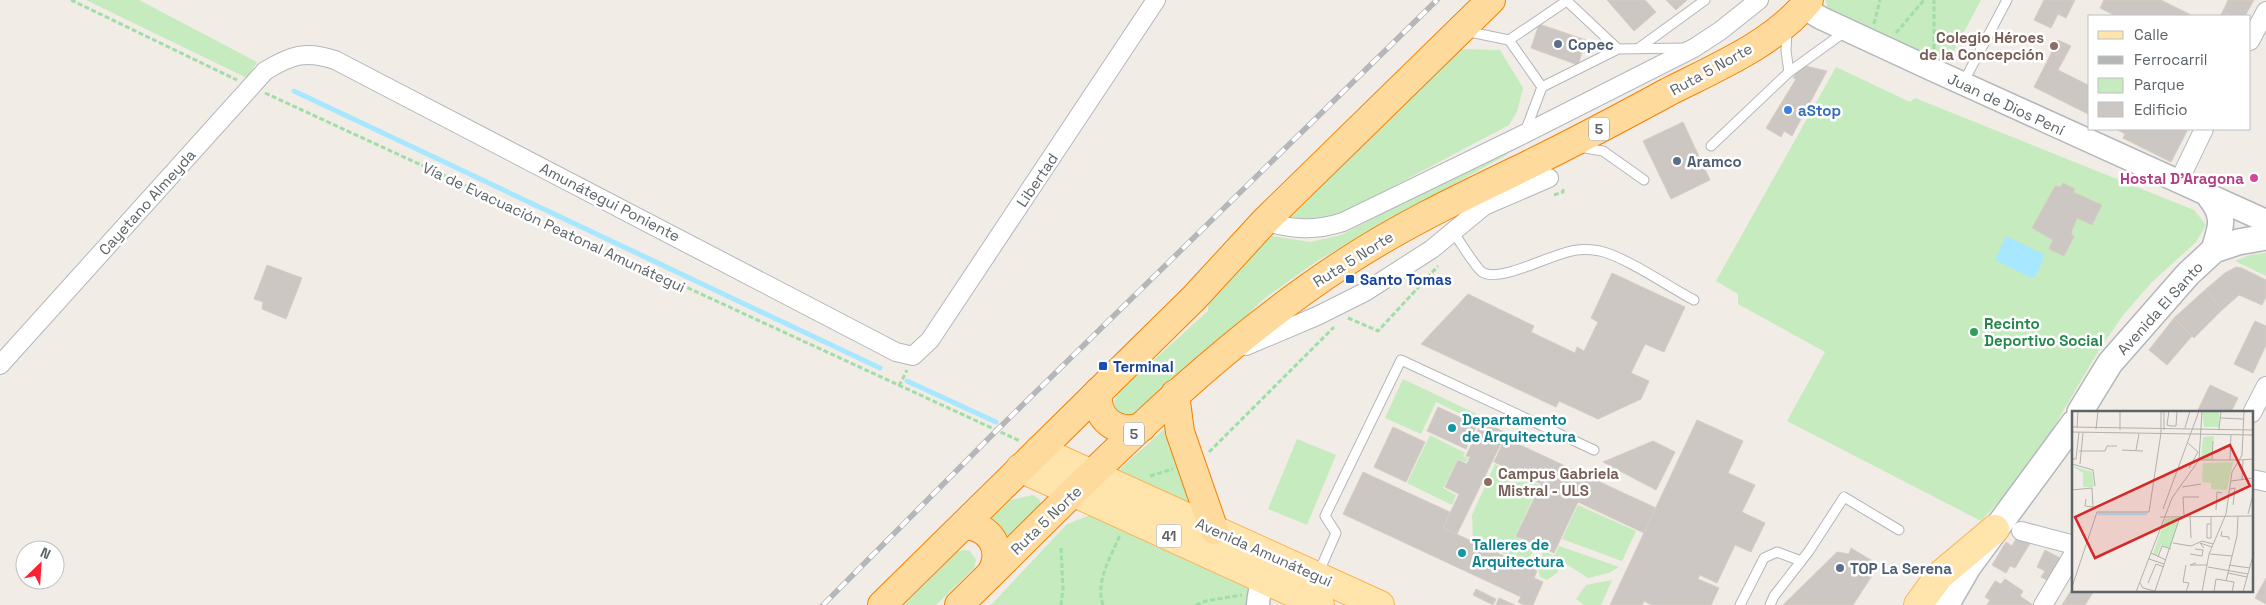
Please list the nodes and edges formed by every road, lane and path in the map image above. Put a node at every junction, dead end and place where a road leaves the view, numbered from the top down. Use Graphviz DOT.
graph roads {
  1 [pos="71,0"];
  2 [pos="1156,0"];
  3 [pos="1491,0"];
  4 [pos="1705,0"];
  5 [pos="1759,0"];
  6 [pos="1924,0"];
  7 [pos="1934,0"];
  8 [pos="2007,0"];
  9 [pos="1568,1"];
  10 [pos="1800,9"];
  11 [pos="2266,11"];
  12 [pos="1460,30"];
  13 [pos="1847,30"];
  14 [pos="2251,39"];
  15 [pos="1509,40"];
  16 [pos="1694,48"];
  17 [pos="1886,48"];
  18 [pos="1618,49"];
  19 [pos="1638,49"];
  20 [pos="304,53"];
  21 [pos="1931,69"];
  22 [pos="1789,72"];
  23 [pos="1962,84"];
  24 [pos="252,87"];
  25 [pos="1542,87"];
  26 [pos="2204,130"];
  27 [pos="1524,134"];
  28 [pos="1569,145"];
  29 [pos="1711,146"];
  30 [pos="1522,178"];
  31 [pos="1549,178"];
  32 [pos="1644,180"];
  33 [pos="2178,183"];
  34 [pos="2210,197"];
  35 [pos="1265,221"];
  36 [pos="2266,221"];
  37 [pos="1452,232"];
  38 [pos="2266,237"];
  39 [pos="2214,250"];
  40 [pos="1694,300"];
  41 [pos="913,356"];
  42 [pos="1210,364"];
  43 [pos="0,365"];
  44 [pos="2266,386"];
  45 [pos="1098,392"];
  46 [pos="1175,394"];
  47 [pos="2081,411"];
  48 [pos="2253,411"];
  49 [pos="1142,426"];
  50 [pos="2071,431"];
  51 [pos="1594,450"];
  52 [pos="1030,459"];
  53 [pos="1083,484"];
  54 [pos="964,524"];
  55 [pos="1214,530"];
  56 [pos="1899,530"];
  57 [pos="2008,530"];
  58 [pos="1120,534"];
  59 [pos="2072,546"];
  60 [pos="1061,548"];
  61 [pos="2072,556"];
  62 [pos="1801,561"];
  63 [pos="992,572"];
  64 [pos="1306,590"];
  65 [pos="1261,592"];
  66 [pos="882,605"];
  67 [pos="959,605"];
  68 [pos="1061,605"];
  69 [pos="1103,605"];
  70 [pos="1196,605"];
  71 [pos="1380,605"];
  72 [pos="1740,605"];
  73 [pos="1770,605"];
  74 [pos="1918,605"];
  75 [pos="1946,605"];
  76 [pos="2043,605"];
  1 -- 24 [label="path, Vía de Evacuación Peatonal Amunátegui"];
  2 -- 41 [label="street, Libertad"];
  3 -- 12 [label="highway"];
  4 -- 19 [label="lane"];
  5 -- 16 [label="street"];
  6 -- 17 [label="path"];
  7 -- 21 [label="path"];
  8 -- 23 [label="lane"];
  9 -- 15 [label="lane"];
  9 -- 18 [label="lane"];
  10 -- 13 [label="street, Juan de Dios Pení"];
  10 -- 22 [label="lane"];
  10 -- 28 [label="highway, Ruta 5 Norte / 5"];
  11 -- 14 [label="street"];
  12 -- 15 [label="lane"];
  12 -- 35 [label="highway"];
  13 -- 17 [label="street, Juan de Dios Pení"];
  13 -- 22 [label="lane"];
  15 -- 25 [label="lane"];
  16 -- 19 [label="lane"];
  16 -- 27 [label="street"];
  17 -- 21 [label="street, Juan de Dios Pení"];
  18 -- 19 [label="lane"];
  18 -- 25 [label="lane"];
  20 -- 24 [label="street, Cayetano Almeyda"];
  20 -- 41 [label="street, Amunátegui Poniente"];
  21 -- 23 [label="street, Juan de Dios Pení"];
  22 -- 29 [label="lane"];
  23 -- 33 [label="street, Juan de Dios Pení"];
  24 -- 43 [label="street, Cayetano Almeyda"];
  24 -- 52 [label="path, Vía de Evacuación Peatonal Amunátegui"];
  25 -- 27 [label="lane"];
  26 -- 33 [label="street"];
  27 -- 35 [label="street"];
  28 -- 30 [label="highway, Ruta 5 Norte / 5"];
  28 -- 32 [label="lane"];
  30 -- 31 [label="street"];
  30 -- 37 [label="street"];
  30 -- 42 [label="highway, Ruta 5 Norte / 5"];
  33 -- 34 [label="street, Juan de Dios Pení"];
  34 -- 36 [label="street, Juan de Dios Pení"];
  34 -- 39 [label="main road"];
  35 -- 45 [label="highway"];
  37 -- 40 [label="lane"];
  37 -- 42 [label="street"];
  38 -- 39 [label="main road, Avenida El Santo"];
  39 -- 47 [label="main road, Avenida El Santo"];
  42 -- 46 [label="highway, Ruta 5 Norte / 5"];
  44 -- 48 [label="street"];
  45 -- 49 [label="highway"];
  45 -- 52 [label="highway"];
  46 -- 49 [label="highway, Ruta 5 Norte / 5"];
  46 -- 55 [label="highway"];
  49 -- 53 [label="highway, Ruta 5 Norte / 5"];
  50 -- 57 [label="main road"];
  51 -- 64 [label="lane"];
  52 -- 53 [label="main road, Avenida Amunátegui / 41"];
  52 -- 54 [label="highway"];
  53 -- 55 [label="main road, Avenida Amunátegui / 41"];
  53 -- 63 [label="highway, Ruta 5 Norte / 5"];
  53 -- 65 [label="main road, Avenida Amunátegui / 41"];
  54 -- 63 [label="highway"];
  54 -- 66 [label="highway"];
  55 -- 64 [label="main road, Avenida Amunátegui / 41"];
  56 -- 62 [label="lane"];
  57 -- 59 [label="street"];
  57 -- 74 [label="main road"];
  57 -- 75 [label="main road"];
  58 -- 69 [label="path"];
  60 -- 68 [label="path"];
  61 -- 76 [label="street"];
  62 -- 72 [label="lane"];
  62 -- 73 [label="lane"];
  63 -- 67 [label="highway, Ruta 5 Norte / 5"];
  64 -- 65 [label="main road, Avenida Amunátegui / 41"];
  64 -- 71 [label="main road, Avenida Amunátegui / 41"];
  65 -- 70 [label="path"];
}
